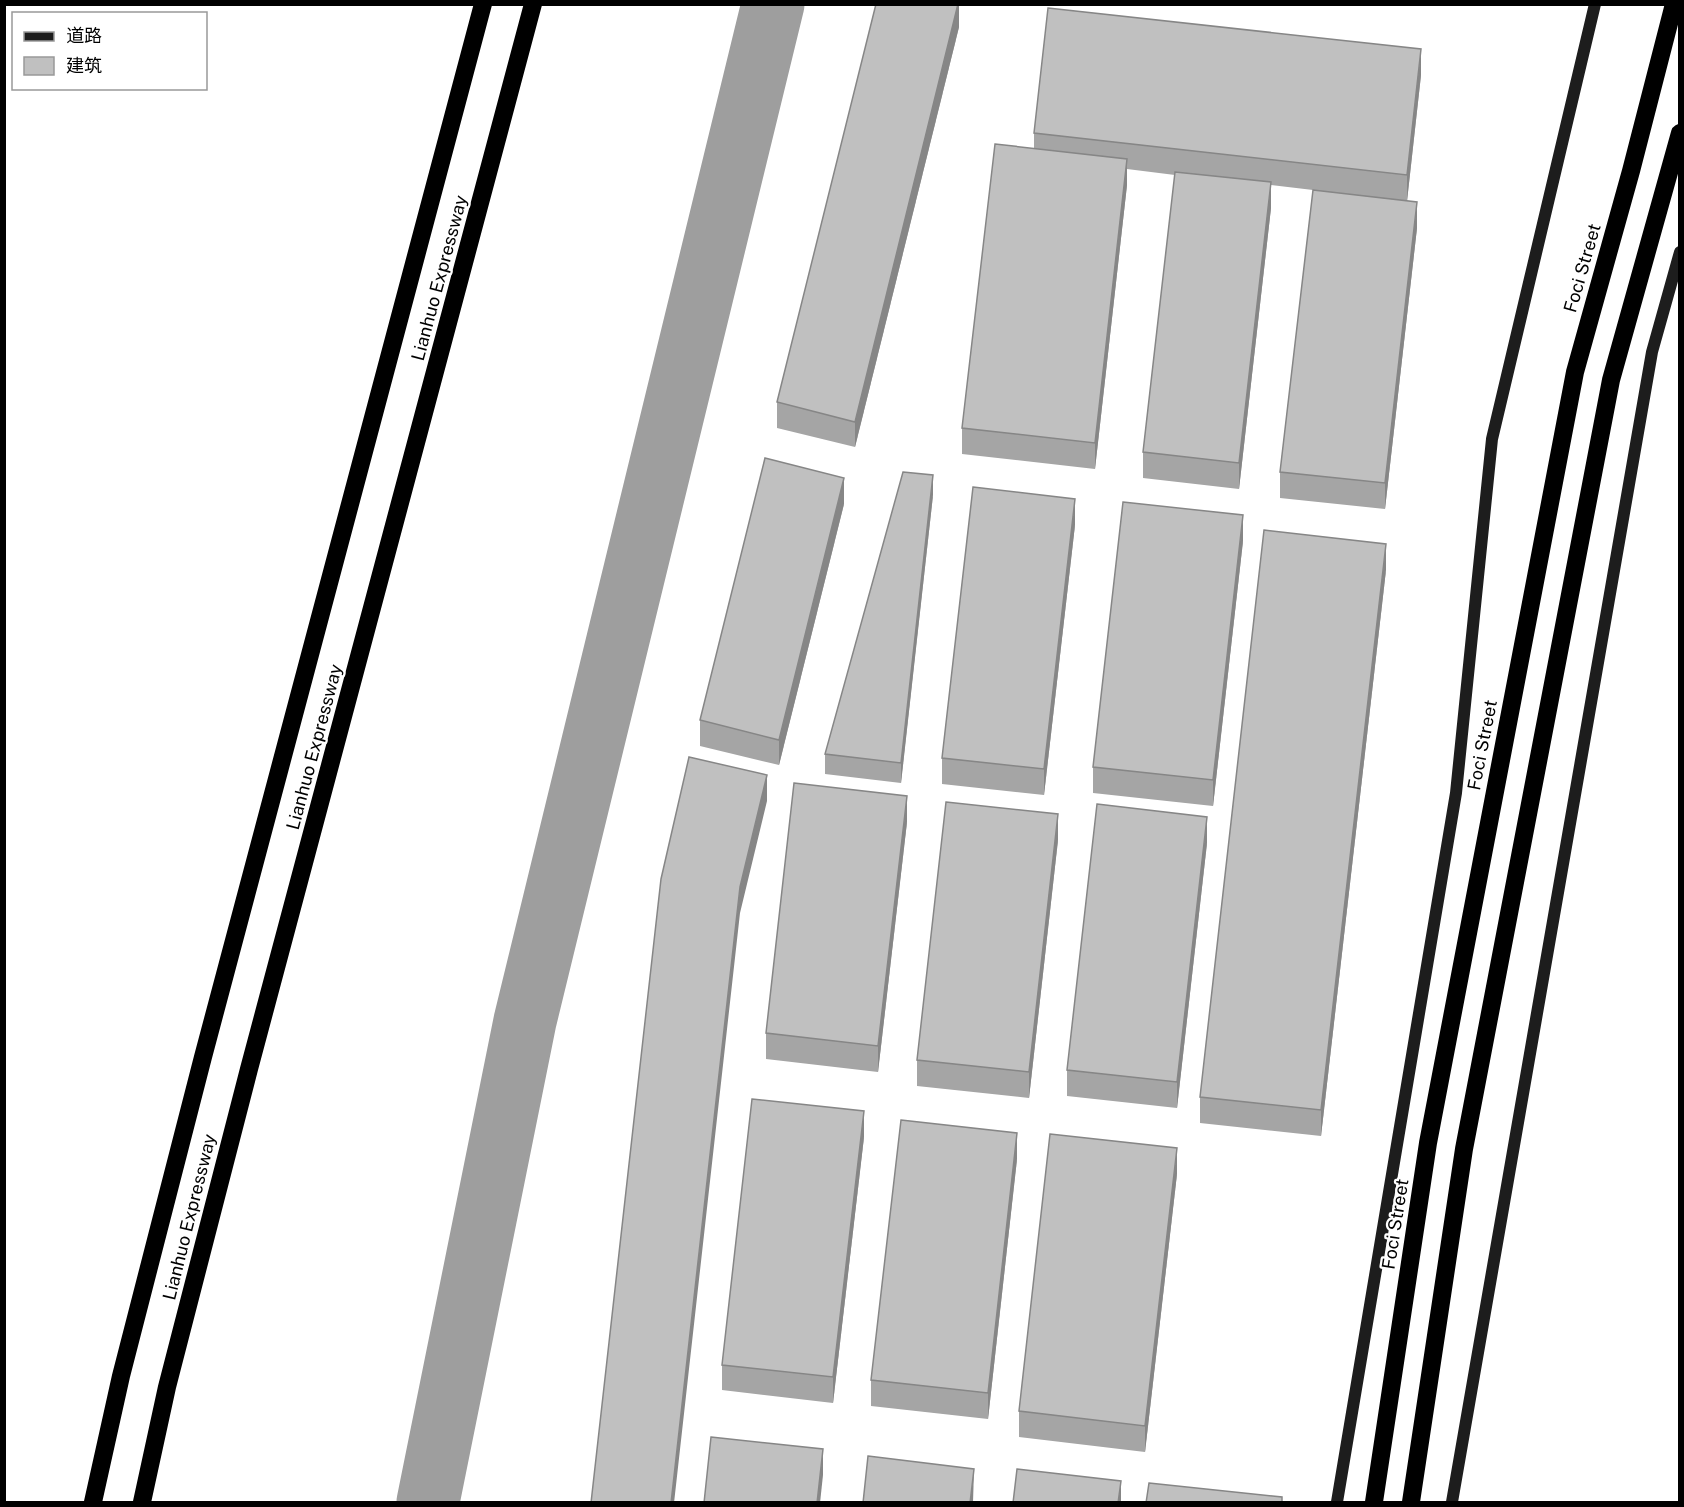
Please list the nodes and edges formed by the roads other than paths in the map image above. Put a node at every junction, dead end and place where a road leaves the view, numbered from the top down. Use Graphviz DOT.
graph roads {
  1 [pos="483,4"];
  2 [pos="533,4"];
  3 [pos="1595,4"];
  4 [pos="1674,4"];
  5 [pos="1680,133"];
  6 [pos="1680,252"];
  7 [pos="93,1503"];
  8 [pos="142,1503"];
  9 [pos="1337,1503"];
  10 [pos="1374,1503"];
  11 [pos="1411,1503"];
  12 [pos="1452,1503"];
  1 -- 7 [label="highway, Lianhuo Expressway"];
  2 -- 8 [label="highway, Lianhuo Expressway"];
  3 -- 9 [label="main road"];
  4 -- 10 [label="highway, Foci Street"];
  5 -- 11 [label="highway"];
  6 -- 12 [label="main road"];
}
